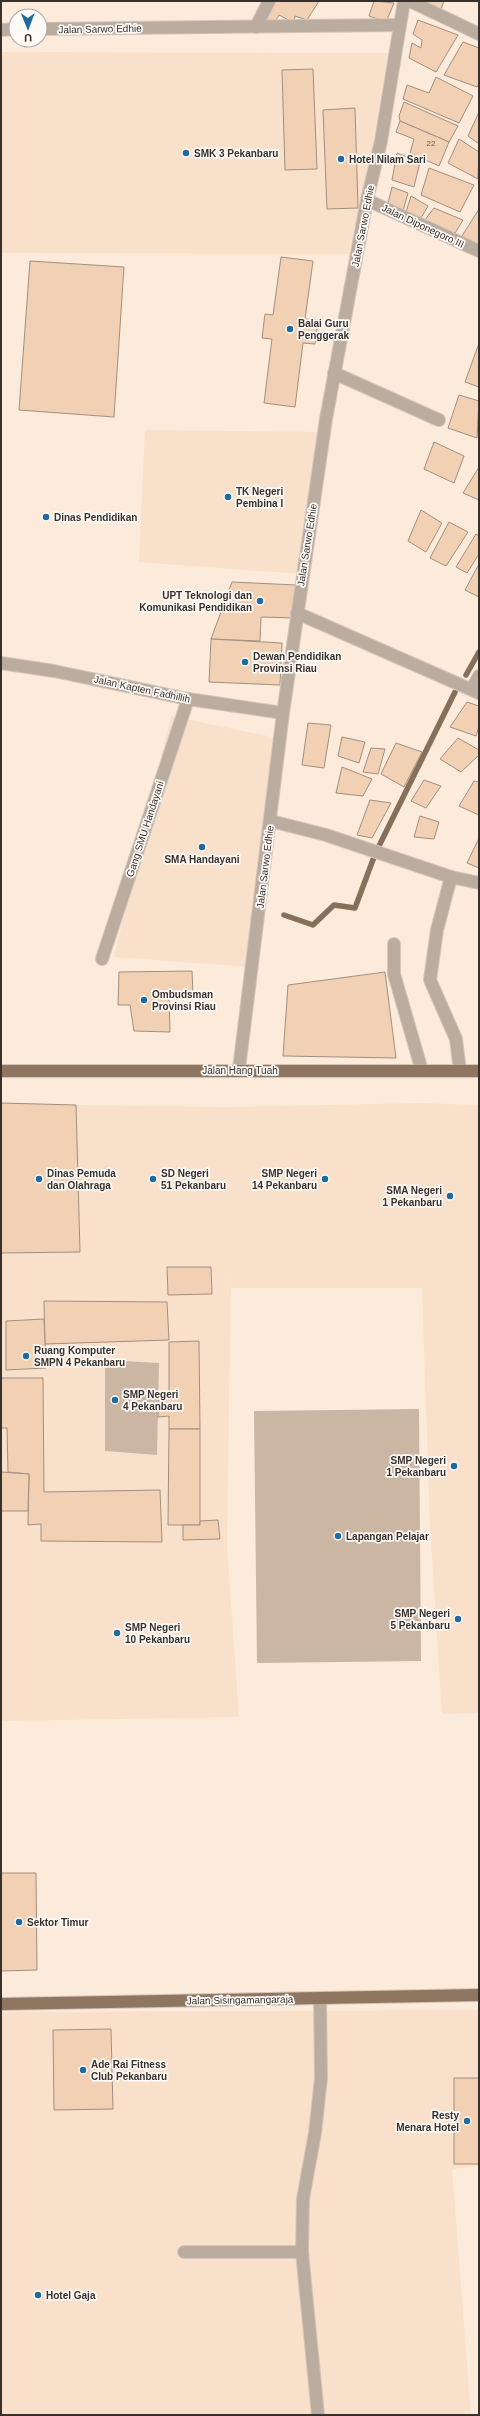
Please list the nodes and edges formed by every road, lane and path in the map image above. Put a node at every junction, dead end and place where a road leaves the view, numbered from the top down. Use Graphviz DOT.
graph roads {
  1 [pos="269,1"];
  2 [pos="404,1"];
  3 [pos="410,1"];
  4 [pos="400,25"];
  5 [pos="256,27"];
  6 [pos="48,29"];
  7 [pos="479,34"];
  8 [pos="367,200"];
  9 [pos="479,251"];
  10 [pos="334,373"];
  11 [pos="439,420"];
  12 [pos="297,613"];
  13 [pos="1,663"];
  14 [pos="479,676"];
  15 [pos="475,691"];
  16 [pos="188,699"];
  17 [pos="283,713"];
  18 [pos="271,821"];
  19 [pos="451,877"];
  20 [pos="479,883"];
  21 [pos="394,944"];
  22 [pos="102,958"];
  23 [pos="239,1069"];
  24 [pos="1,1070"];
  25 [pos="422,1071"];
  26 [pos="460,1071"];
  27 [pos="479,1071"];
  28 [pos="479,1995"];
  29 [pos="320,1998"];
  30 [pos="1,2004"];
  31 [pos="184,2252"];
  32 [pos="302,2252"];
  33 [pos="318,2415"];
  1 -- 5 [label="street"];
  2 -- 4 [label="street, Jalan Sarwo Edhie"];
  3 -- 7 [label="street"];
  4 -- 5 [label="street, Jalan Sarwo Edhie"];
  4 -- 8 [label="street, Jalan Sarwo Edhie"];
  5 -- 6 [label="street, Jalan Sarwo Edhie"];
  8 -- 9 [label="street, Jalan Diponegoro III"];
  8 -- 10 [label="street, Jalan Sarwo Edhie"];
  10 -- 11 [label="street"];
  10 -- 12 [label="street, Jalan Sarwo Edhie"];
  12 -- 15 [label="street"];
  12 -- 17 [label="street, Jalan Sarwo Edhie"];
  13 -- 16 [label="street, Jalan Kapten Fadhillih"];
  14 -- 15 [label="street"];
  16 -- 17 [label="street, Jalan Kapten Fadhillih"];
  16 -- 22 [label="street, Gang SMU Handayani"];
  17 -- 18 [label="street, Jalan Sarwo Edhie"];
  18 -- 19 [label="street"];
  18 -- 23 [label="street, Jalan Sarwo Edhie"];
  19 -- 20 [label="street"];
  19 -- 26 [label="street"];
  21 -- 25 [label="street"];
  23 -- 24 [label="main road, Jalan Hang Tuah"];
  23 -- 25 [label="main road, Jalan Hang Tuah"];
  25 -- 26 [label="main road, Jalan Hang Tuah"];
  26 -- 27 [label="main road, Jalan Hang Tuah"];
  28 -- 29 [label="main road, Jalan Sisingamangaraja"];
  29 -- 30 [label="main road, Jalan Sisingamangaraja"];
  29 -- 32 [label="street"];
  31 -- 32 [label="street"];
  32 -- 33 [label="street"];
}
